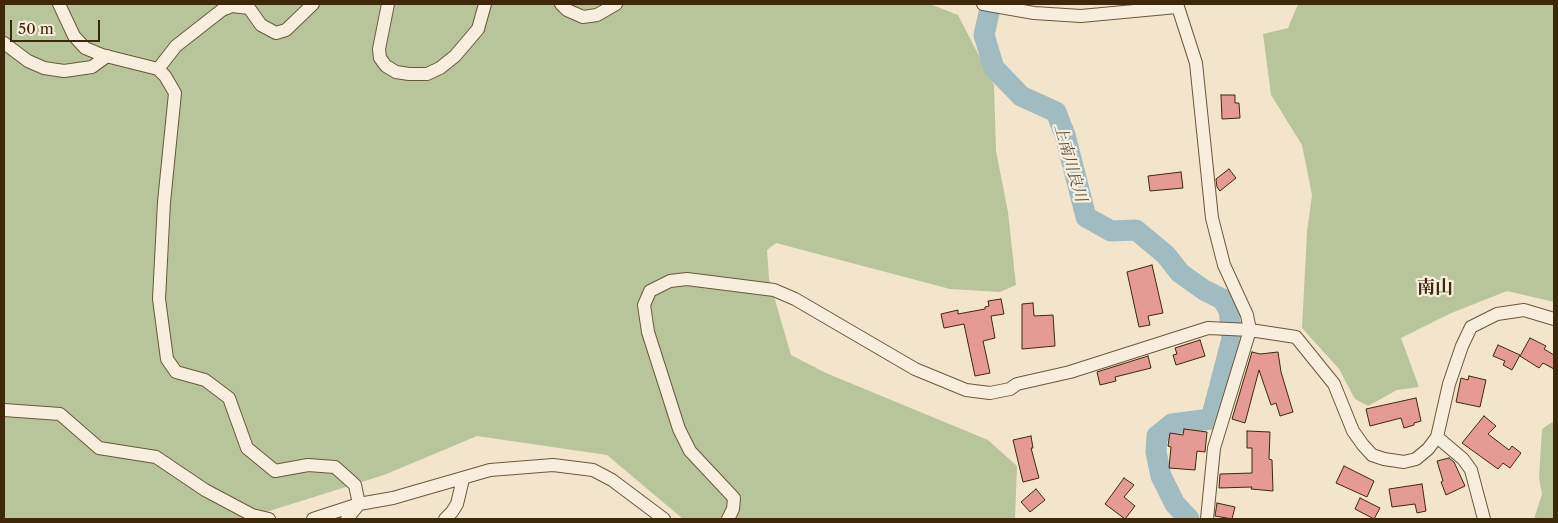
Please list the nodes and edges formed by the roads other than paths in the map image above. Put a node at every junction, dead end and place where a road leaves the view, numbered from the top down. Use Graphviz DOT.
graph roads {
  1 [pos="59,4"];
  2 [pos="314,4"];
  3 [pos="388,4"];
  4 [pos="485,4"];
  5 [pos="561,4"];
  6 [pos="616,4"];
  7 [pos="983,4"];
  8 [pos="1177,5"];
  9 [pos="1017,6"];
  10 [pos="4,43"];
  11 [pos="107,56"];
  12 [pos="158,69"];
  13 [pos="1554,319"];
  14 [pos="1245,329"];
  15 [pos="4,410"];
  16 [pos="1437,437"];
  17 [pos="463,479"];
  18 [pos="359,504"];
  19 [pos="269,519"];
  20 [pos="313,519"];
  21 [pos="347,519"];
  22 [pos="445,519"];
  23 [pos="664,519"];
  24 [pos="728,519"];
  25 [pos="1207,519"];
  26 [pos="1484,519"];
  1 -- 11 [label="street"];
  2 -- 12 [label="street"];
  3 -- 4 [label="street"];
  5 -- 6 [label="street"];
  7 -- 9 [label="street"];
  8 -- 9 [label="street"];
  8 -- 14 [label="street"];
  10 -- 11 [label="street"];
  11 -- 12 [label="street"];
  12 -- 18 [label="street"];
  13 -- 16 [label="street"];
  14 -- 16 [label="street"];
  14 -- 24 [label="street"];
  14 -- 25 [label="street"];
  15 -- 19 [label="street"];
  16 -- 26 [label="street"];
  17 -- 18 [label="street"];
  17 -- 22 [label="street"];
  17 -- 23 [label="street"];
  18 -- 20 [label="street"];
  18 -- 21 [label="street"];
}
